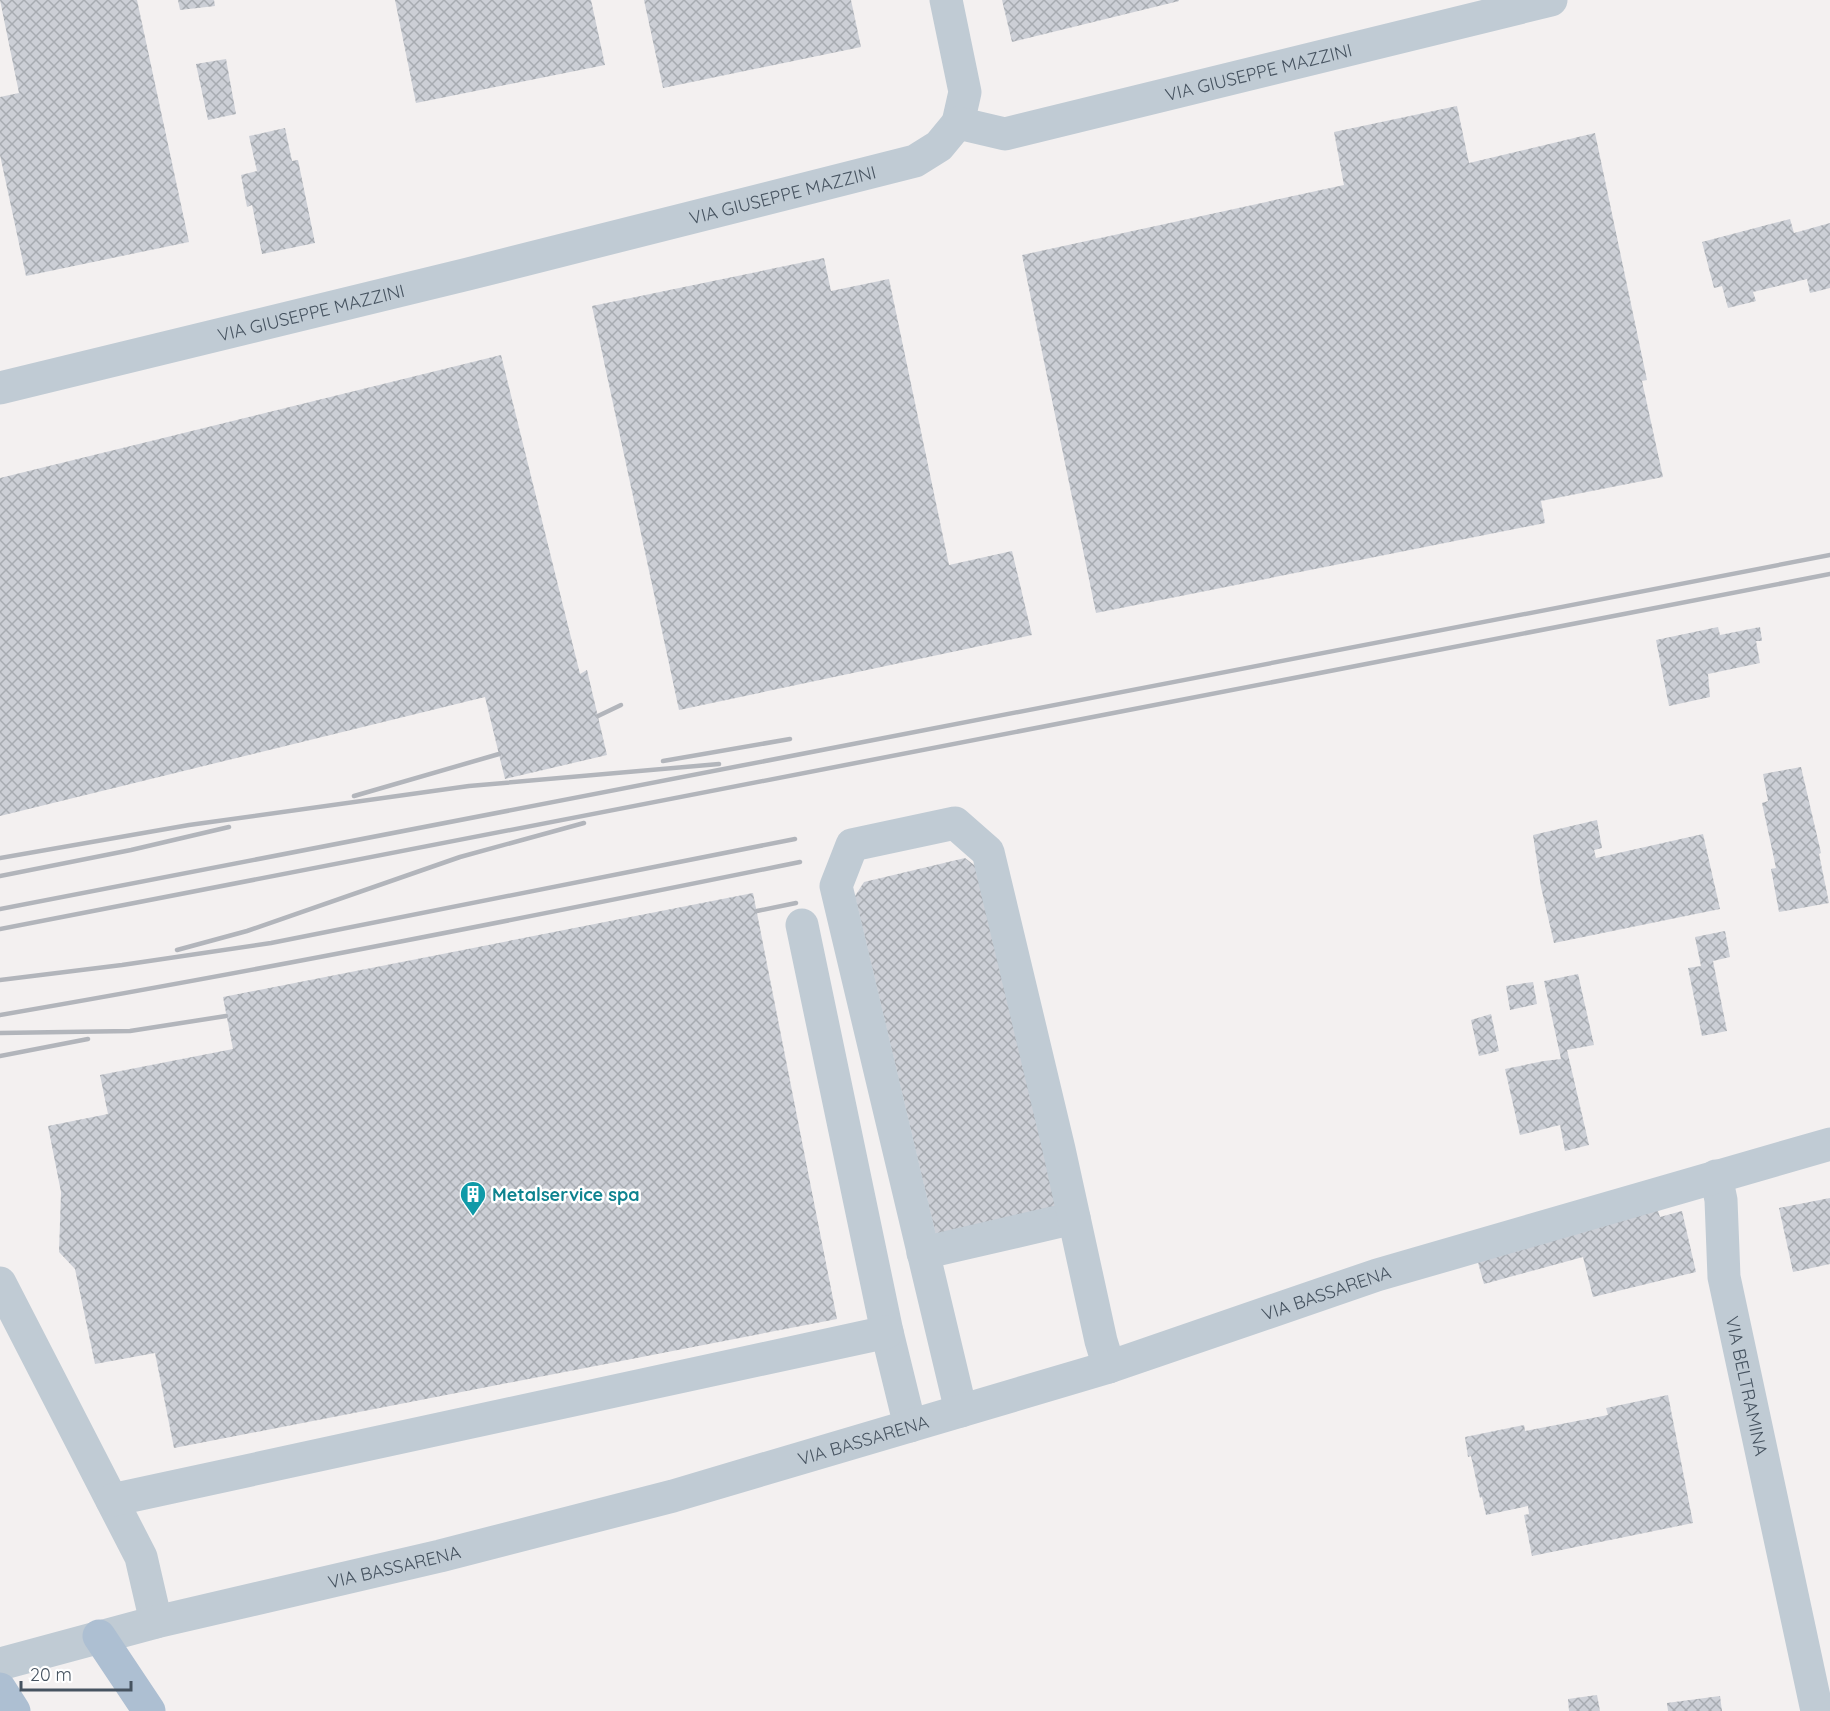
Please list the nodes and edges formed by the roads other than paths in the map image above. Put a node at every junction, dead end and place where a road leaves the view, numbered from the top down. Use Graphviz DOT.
graph roads {
  1 [pos="946,0"];
  2 [pos="1551,0"];
  3 [pos="958,123"];
  4 [pos="0,388"];
  5 [pos="802,925"];
  6 [pos="1830,1144"];
  7 [pos="1716,1176"];
  8 [pos="1074,1218"];
  9 [pos="923,1253"];
  10 [pos="0,1283"];
  11 [pos="887,1332"];
  12 [pos="1109,1366"];
  13 [pos="961,1411"];
  14 [pos="910,1426"];
  15 [pos="112,1500"];
  16 [pos="156,1622"];
  17 [pos="99,1636"];
  18 [pos="0,1664"];
  19 [pos="0,1689"];
  20 [pos="1821,1699"];
  21 [pos="14,1711"];
  22 [pos="149,1711"];
  1 -- 3 [label="street"];
  2 -- 3 [label="street, VIA GIUSEPPE MAZZINI"];
  3 -- 4 [label="street, VIA GIUSEPPE MAZZINI"];
  5 -- 11 [label="street"];
  6 -- 7 [label="street"];
  7 -- 12 [label="street, VIA BASSARENA"];
  7 -- 20 [label="street, VIA BELTRAMINA"];
  8 -- 9 [label="street"];
  8 -- 9 [label="street"];
  8 -- 12 [label="street"];
  9 -- 13 [label="street"];
  10 -- 15 [label="street"];
  11 -- 14 [label="street"];
  11 -- 15 [label="street"];
  12 -- 13 [label="street, VIA BASSARENA"];
  13 -- 14 [label="street, VIA BASSARENA"];
  14 -- 16 [label="street, VIA BASSARENA"];
  15 -- 16 [label="street"];
  16 -- 17 [label="street, VIA BASSARENA"];
  17 -- 18 [label="street, VIA BASSARENA"];
  17 -- 22 [label="main road"];
  19 -- 21 [label="main road"];
}
